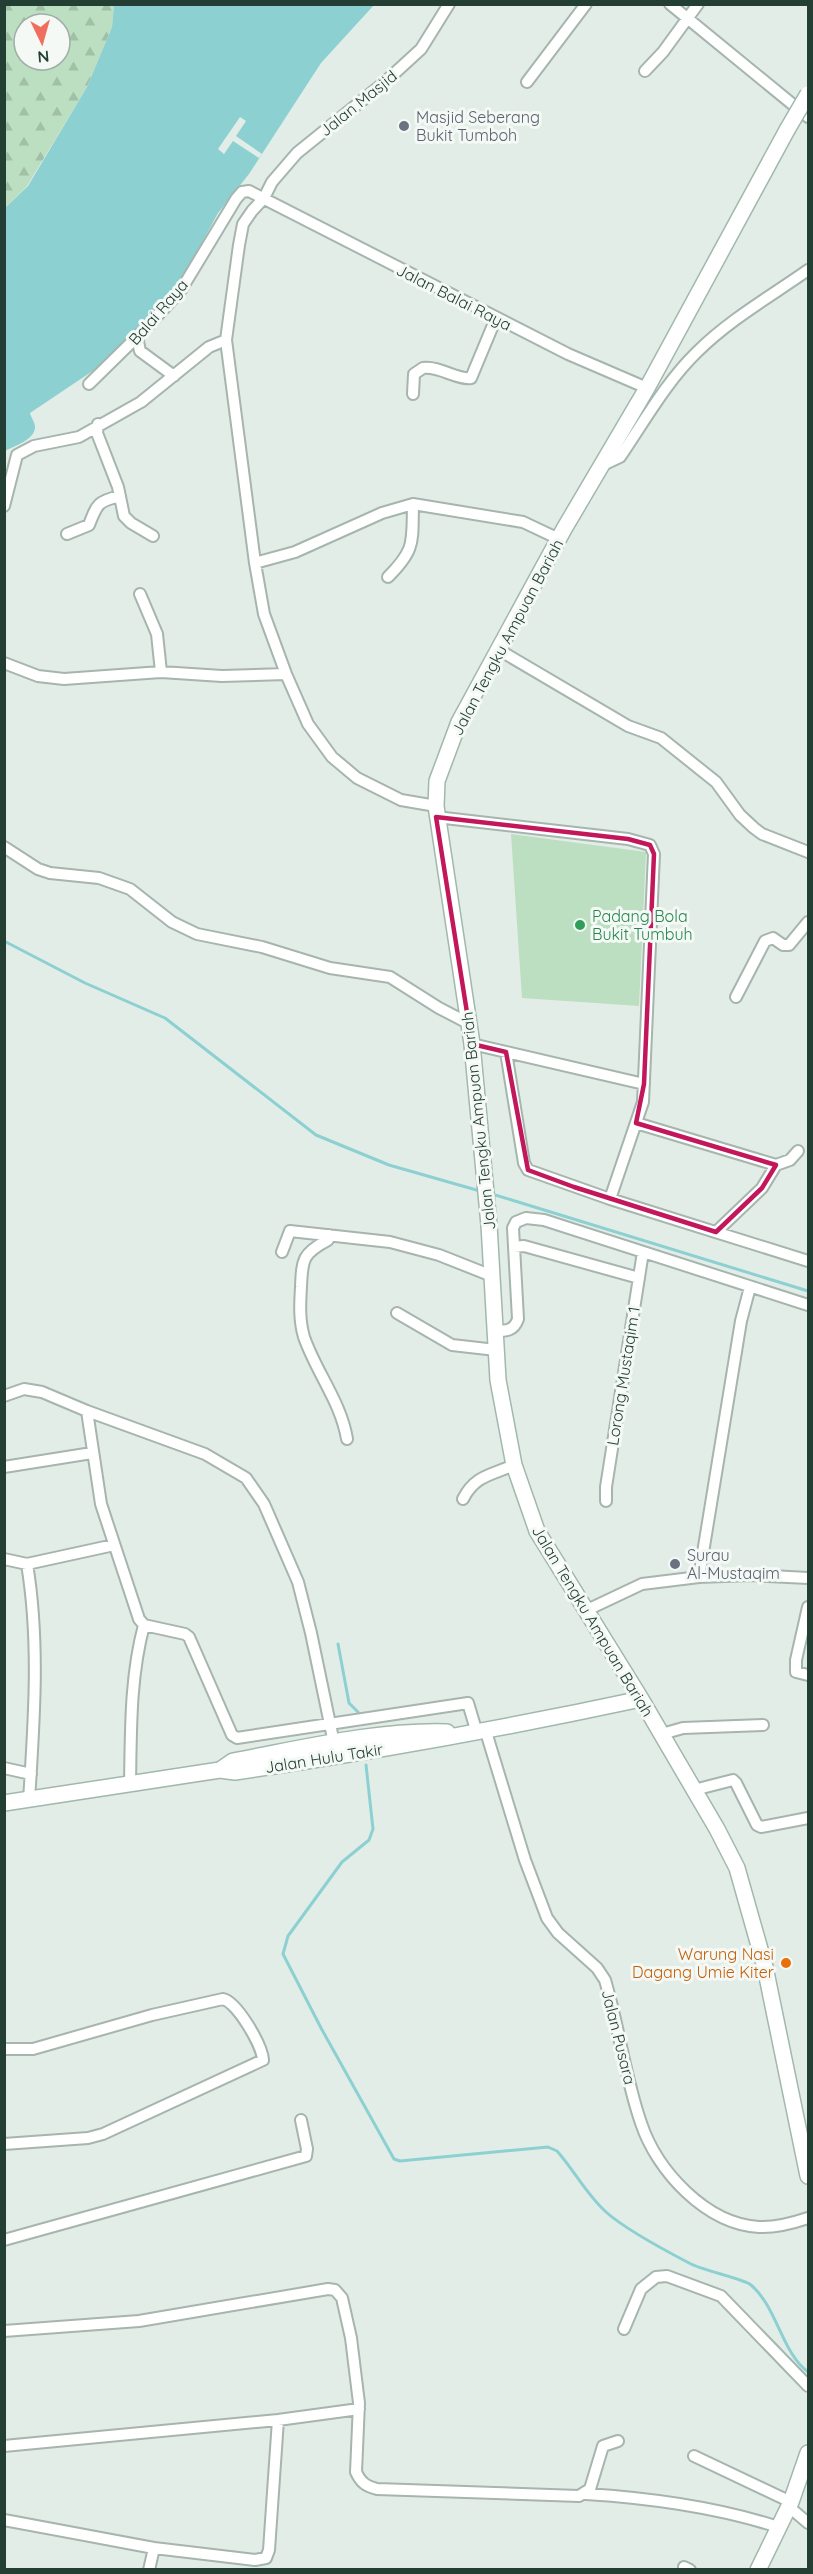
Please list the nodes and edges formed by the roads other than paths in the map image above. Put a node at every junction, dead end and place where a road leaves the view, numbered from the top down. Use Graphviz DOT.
graph roads {
  1 [pos="449,4"];
  2 [pos="586,4"];
  3 [pos="670,4"];
  4 [pos="698,4"];
  5 [pos="689,18"];
  6 [pos="645,71"];
  7 [pos="527,82"];
  8 [pos="808,94"];
  9 [pos="808,117"];
  10 [pos="264,198"];
  11 [pos="808,270"];
  12 [pos="496,318"];
  13 [pos="137,337"];
  14 [pos="226,340"];
  15 [pos="174,376"];
  16 [pos="89,384"];
  17 [pos="647,388"];
  18 [pos="413,394"];
  19 [pos="98,424"];
  20 [pos="604,464"];
  21 [pos="120,496"];
  22 [pos="413,504"];
  23 [pos="4,506"];
  24 [pos="67,534"];
  25 [pos="153,536"];
  26 [pos="559,539"];
  27 [pos="255,562"];
  28 [pos="388,577"];
  29 [pos="140,594"];
  30 [pos="499,650"];
  31 [pos="4,663"];
  32 [pos="161,672"];
  33 [pos="286,674"];
  34 [pos="436,812"];
  35 [pos="4,847"];
  36 [pos="808,852"];
  37 [pos="808,922"];
  38 [pos="736,997"];
  39 [pos="468,1023"];
  40 [pos="472,1044"];
  41 [pos="506,1052"];
  42 [pos="644,1084"];
  43 [pos="636,1123"];
  44 [pos="798,1151"];
  45 [pos="776,1165"];
  46 [pos="610,1199"];
  47 [pos="716,1232"];
  48 [pos="329,1235"];
  49 [pos="514,1247"];
  50 [pos="282,1252"];
  51 [pos="643,1252"];
  52 [pos="808,1261"];
  53 [pos="492,1276"];
  54 [pos="639,1278"];
  55 [pos="750,1287"];
  56 [pos="808,1305"];
  57 [pos="397,1313"];
  58 [pos="495,1331"];
  59 [pos="496,1350"];
  60 [pos="4,1396"];
  61 [pos="87,1411"];
  62 [pos="347,1438"];
  63 [pos="92,1453"];
  64 [pos="514,1465"];
  65 [pos="4,1467"];
  66 [pos="463,1499"];
  67 [pos="606,1501"];
  68 [pos="114,1545"];
  69 [pos="4,1559"];
  70 [pos="27,1564"];
  71 [pos="699,1577"];
  72 [pos="808,1578"];
  73 [pos="808,1607"];
  74 [pos="587,1610"];
  75 [pos="144,1625"];
  76 [pos="808,1676"];
  77 [pos="641,1699"];
  78 [pos="329,1724"];
  79 [pos="763,1725"];
  80 [pos="482,1732"];
  81 [pos="662,1734"];
  82 [pos="335,1750"];
  83 [pos="4,1768"];
  84 [pos="31,1774"];
  85 [pos="130,1784"];
  86 [pos="694,1790"];
  87 [pos="29,1800"];
  88 [pos="4,1803"];
  89 [pos="808,1818"];
  90 [pos="4,2049"];
  91 [pos="301,2120"];
  92 [pos="4,2144"];
  93 [pos="808,2176"];
  94 [pos="808,2218"];
  95 [pos="4,2240"];
  96 [pos="624,2328"];
  97 [pos="4,2331"];
  98 [pos="808,2386"];
  99 [pos="359,2409"];
  100 [pos="278,2420"];
  101 [pos="618,2441"];
  102 [pos="4,2446"];
  103 [pos="808,2453"];
  104 [pos="694,2456"];
  105 [pos="586,2494"];
  106 [pos="789,2504"];
  107 [pos="4,2520"];
  108 [pos="808,2523"];
  109 [pos="778,2527"];
  110 [pos="154,2548"];
  111 [pos="149,2570"];
  112 [pos="758,2570"];
  1 -- 10 [label="street, Jalan Masjid"];
  2 -- 7 [label="street"];
  3 -- 5 [label="street"];
  4 -- 5 [label="street"];
  5 -- 6 [label="street"];
  5 -- 9 [label="street"];
  8 -- 17 [label="main road, Jalan Tengku Ampuan Bariah, bridge"];
  10 -- 12 [label="street, Jalan Balai Raya"];
  10 -- 13 [label="street, Balai Raya"];
  10 -- 14 [label="street, Jalan Masjid"];
  11 -- 20 [label="street"];
  12 -- 17 [label="street, Jalan Balai Raya"];
  12 -- 18 [label="street"];
  13 -- 15 [label="street"];
  13 -- 16 [label="street, Balai Raya"];
  14 -- 15 [label="street"];
  14 -- 27 [label="street, Jalan Masjid"];
  15 -- 19 [label="street"];
  17 -- 20 [label="main road, Jalan Tengku Ampuan Bariah"];
  19 -- 21 [label="street"];
  19 -- 23 [label="street"];
  20 -- 26 [label="main road, Jalan Tengku Ampuan Bariah"];
  21 -- 24 [label="street"];
  21 -- 25 [label="street"];
  22 -- 26 [label="street"];
  22 -- 27 [label="street"];
  22 -- 28 [label="street"];
  26 -- 30 [label="main road, Jalan Tengku Ampuan Bariah"];
  27 -- 33 [label="street, Jalan Masjid"];
  29 -- 32 [label="street"];
  30 -- 34 [label="main road, Jalan Tengku Ampuan Bariah"];
  30 -- 36 [label="street"];
  31 -- 32 [label="street"];
  32 -- 33 [label="street"];
  33 -- 34 [label="street, Jalan Masjid"];
  34 -- 39 [label="main road, Jalan Tengku Ampuan Bariah"];
  34 -- 42 [label="street, Jalan Masjid"];
  35 -- 39 [label="street"];
  37 -- 38 [label="street"];
  39 -- 40 [label="main road, Jalan Tengku Ampuan Bariah"];
  40 -- 41 [label="street"];
  40 -- 53 [label="main road, Jalan Tengku Ampuan Bariah"];
  41 -- 42 [label="street"];
  41 -- 46 [label="street"];
  42 -- 43 [label="street"];
  43 -- 45 [label="street"];
  43 -- 46 [label="street"];
  44 -- 45 [label="street"];
  45 -- 47 [label="street"];
  46 -- 47 [label="street"];
  47 -- 52 [label="street"];
  48 -- 50 [label="street"];
  48 -- 53 [label="street"];
  48 -- 62 [label="street"];
  49 -- 51 [label="street"];
  49 -- 54 [label="street"];
  49 -- 58 [label="street"];
  51 -- 54 [label="street, Lorong Mustaqim 1"];
  51 -- 55 [label="street"];
  53 -- 58 [label="main road, Jalan Tengku Ampuan Bariah"];
  54 -- 67 [label="street, Lorong Mustaqim 1"];
  55 -- 56 [label="street"];
  55 -- 71 [label="street"];
  57 -- 59 [label="street"];
  58 -- 59 [label="main road, Jalan Tengku Ampuan Bariah"];
  59 -- 64 [label="main road, Jalan Tengku Ampuan Bariah"];
  60 -- 61 [label="street"];
  61 -- 63 [label="street"];
  61 -- 78 [label="street"];
  63 -- 65 [label="street"];
  63 -- 68 [label="street"];
  64 -- 66 [label="street"];
  64 -- 74 [label="main road, Jalan Tengku Ampuan Bariah"];
  68 -- 70 [label="street"];
  68 -- 75 [label="street"];
  69 -- 70 [label="street"];
  70 -- 84 [label="street"];
  71 -- 72 [label="street"];
  71 -- 74 [label="street"];
  73 -- 76 [label="street"];
  74 -- 77 [label="main road, Jalan Tengku Ampuan Bariah"];
  75 -- 78 [label="street"];
  75 -- 85 [label="street"];
  77 -- 80 [label="main road, Jalan Hulu Takir"];
  77 -- 81 [label="main road, Jalan Tengku Ampuan Bariah"];
  78 -- 80 [label="street, Jalan Pusara"];
  78 -- 82 [label="street"];
  79 -- 81 [label="street"];
  80 -- 82 [label="main road, Jalan Hulu Takir"];
  80 -- 94 [label="street, Jalan Pusara"];
  81 -- 86 [label="main road, Jalan Tengku Ampuan Bariah"];
  82 -- 85 [label="main road, Jalan Hulu Takir"];
  83 -- 84 [label="street"];
  84 -- 87 [label="street"];
  85 -- 87 [label="main road, Jalan Hulu Takir"];
  86 -- 89 [label="street"];
  86 -- 93 [label="main road, Jalan Tengku Ampuan Bariah"];
  87 -- 88 [label="main road, Jalan Hulu Takir"];
  90 -- 92 [label="street"];
  91 -- 95 [label="street"];
  96 -- 98 [label="street"];
  97 -- 99 [label="street"];
  99 -- 100 [label="street"];
  99 -- 105 [label="street"];
  100 -- 102 [label="street"];
  100 -- 110 [label="street"];
  101 -- 105 [label="street"];
  103 -- 106 [label="main road"];
  104 -- 106 [label="street"];
  105 -- 109 [label="street"];
  106 -- 108 [label="street"];
  106 -- 109 [label="main road"];
  107 -- 110 [label="street"];
  109 -- 112 [label="main road"];
  110 -- 111 [label="street"];
}
